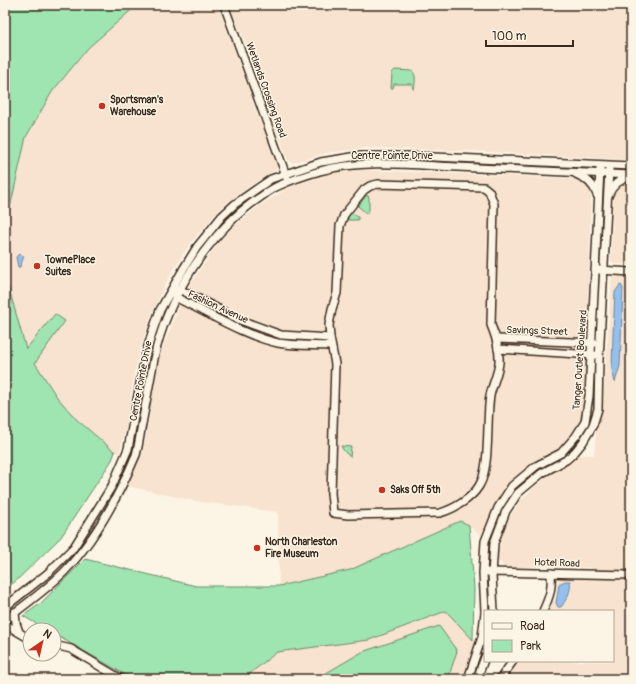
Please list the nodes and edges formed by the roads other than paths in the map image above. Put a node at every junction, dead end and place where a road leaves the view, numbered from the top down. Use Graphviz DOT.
graph roads {
  1 [pos="224,5"];
  2 [pos="600,165"];
  3 [pos="609,165"];
  4 [pos="631,166"];
  5 [pos="571,172"];
  6 [pos="285,174"];
  7 [pos="600,174"];
  8 [pos="608,174"];
  9 [pos="631,176"];
  10 [pos="288,182"];
  11 [pos="598,199"];
  12 [pos="607,200"];
  13 [pos="595,270"];
  14 [pos="604,270"];
  15 [pos="631,272"];
  16 [pos="181,290"];
  17 [pos="171,291"];
  18 [pos="176,298"];
  19 [pos="497,339"];
  20 [pos="330,342"];
  21 [pos="591,342"];
  22 [pos="600,343"];
  23 [pos="498,350"];
  24 [pos="591,354"];
  25 [pos="599,355"];
  26 [pos="492,572"];
  27 [pos="483,573"];
  28 [pos="552,573"];
  29 [pos="631,576"];
  30 [pos="5,607"];
  31 [pos="485,610"];
  32 [pos="494,610"];
  33 [pos="544,610"];
  34 [pos="15,612"];
  35 [pos="5,620"];
  36 [pos="484,620"];
  37 [pos="5,626"];
  38 [pos="19,632"];
  39 [pos="22,634"];
  40 [pos="62,647"];
  41 [pos="484,660"];
  42 [pos="512,662"];
  43 [pos="122,679"];
  44 [pos="468,679"];
  45 [pos="477,679"];
  46 [pos="500,679"];
  1 -- 6 [label="street, Wetlands Crossing Road"];
  2 -- 3 [label="street, Centre Pointe Drive"];
  2 -- 6 [label="street, Centre Pointe Drive"];
  2 -- 7 [label="street, Tanger Outlet Boulevard"];
  3 -- 4 [label="street, Centre Pointe Drive"];
  3 -- 8 [label="street, Tanger Outlet Boulevard"];
  5 -- 7 [label="street, Centre Pointe Drive"];
  5 -- 10 [label="street, Centre Pointe Drive"];
  5 -- 11 [label="street"];
  6 -- 10 [label="street, Wetlands Crossing Road"];
  6 -- 17 [label="street, Centre Pointe Drive"];
  7 -- 8 [label="street, Centre Pointe Drive"];
  7 -- 11 [label="street, Tanger Outlet Boulevard"];
  8 -- 9 [label="street, Centre Pointe Drive"];
  8 -- 12 [label="street, Tanger Outlet Boulevard"];
  9 -- 12 [label="street"];
  10 -- 16 [label="street, Centre Pointe Drive"];
  11 -- 13 [label="street, Tanger Outlet Boulevard"];
  12 -- 14 [label="street, Tanger Outlet Boulevard"];
  13 -- 14 [label="street"];
  13 -- 21 [label="street, Tanger Outlet Boulevard"];
  14 -- 15 [label="street"];
  14 -- 22 [label="street, Tanger Outlet Boulevard"];
  16 -- 17 [label="street, Fashion Avenue"];
  16 -- 18 [label="street, Centre Pointe Drive"];
  16 -- 20 [label="street, Fashion Avenue"];
  17 -- 18 [label="street, Fashion Avenue"];
  17 -- 30 [label="street, Centre Pointe Drive"];
  18 -- 20 [label="street, Fashion Avenue"];
  18 -- 34 [label="street, Centre Pointe Drive"];
  19 -- 20 [label="street"];
  19 -- 21 [label="street, Savings Street"];
  19 -- 23 [label="street"];
  20 -- 23 [label="street"];
  21 -- 22 [label="street, Savings Street"];
  21 -- 24 [label="street, Tanger Outlet Boulevard"];
  22 -- 25 [label="street, Tanger Outlet Boulevard"];
  23 -- 24 [label="street, Savings Street"];
  24 -- 25 [label="street, Savings Street"];
  24 -- 27 [label="street, Tanger Outlet Boulevard"];
  25 -- 26 [label="street, Tanger Outlet Boulevard"];
  26 -- 27 [label="street, Hotel Road"];
  26 -- 28 [label="street, Hotel Road"];
  26 -- 32 [label="street, Tanger Outlet Boulevard"];
  27 -- 31 [label="street, Tanger Outlet Boulevard"];
  28 -- 29 [label="street, Hotel Road"];
  28 -- 33 [label="street"];
  34 -- 35 [label="street, Centre Pointe Drive"];
  34 -- 38 [label="street"];
  36 -- 44 [label="street, Tanger Outlet Boulevard"];
  37 -- 38 [label="street"];
  38 -- 39 [label="street"];
  40 -- 43 [label="street"];
  41 -- 45 [label="street"];
  42 -- 46 [label="street"];
}
